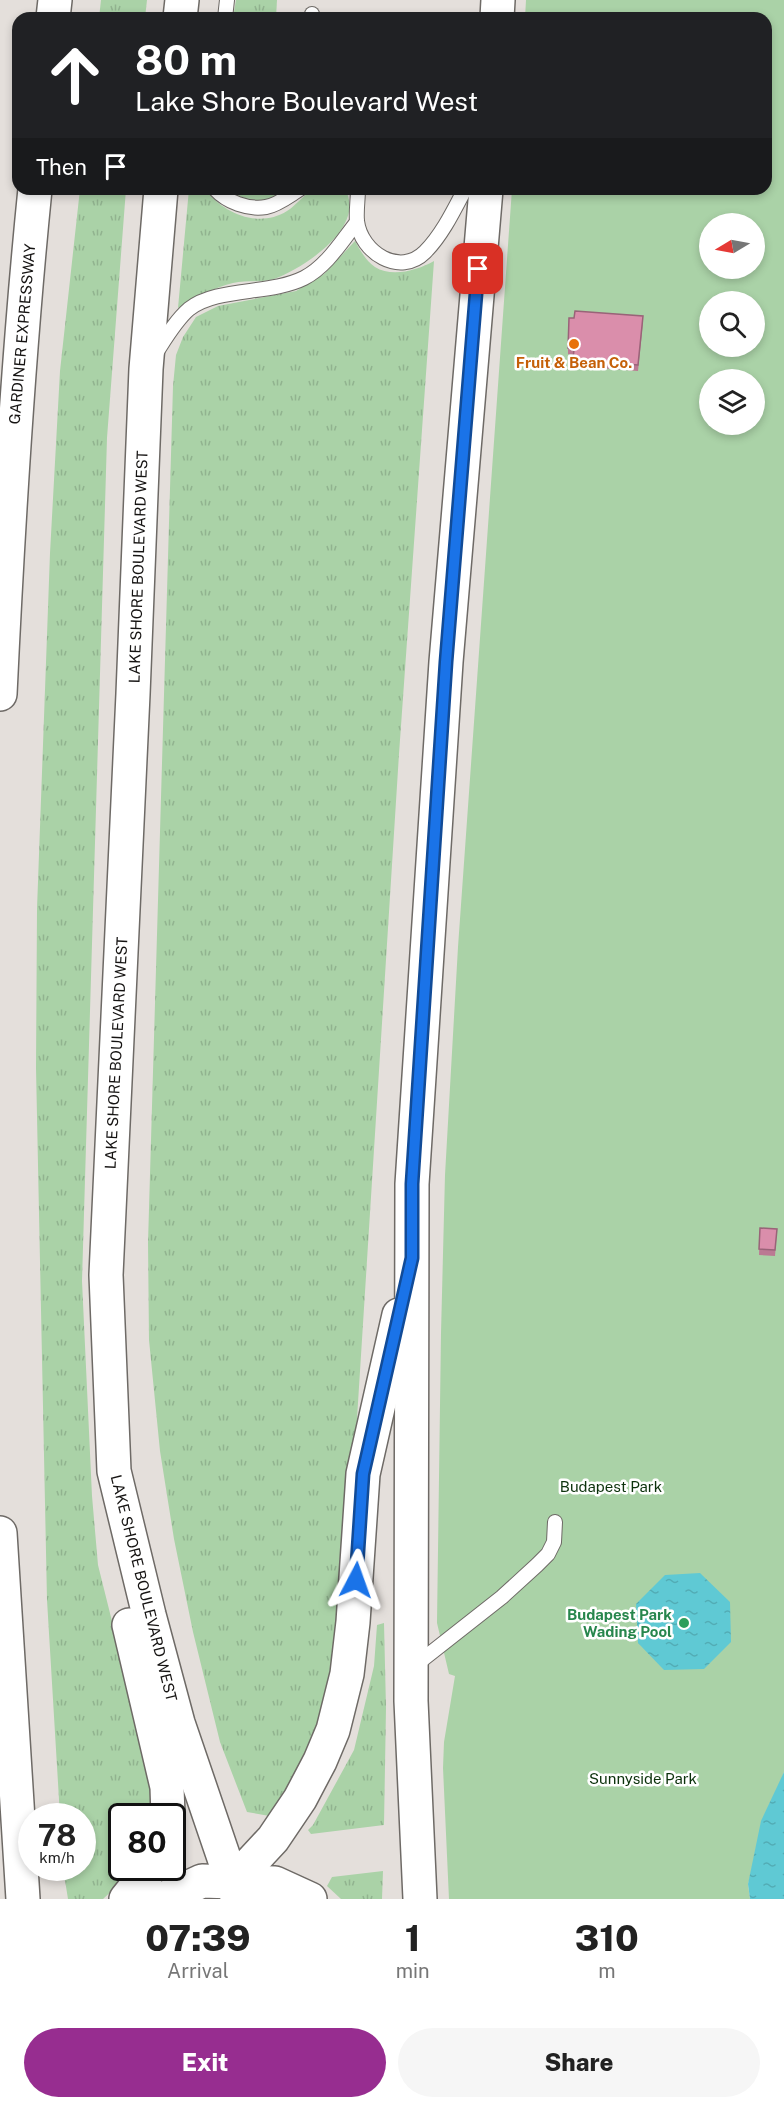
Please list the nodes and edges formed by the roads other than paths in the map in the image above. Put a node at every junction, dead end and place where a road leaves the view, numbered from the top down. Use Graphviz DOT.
graph roads {
  1 [pos="34,195"];
  2 [pos="160,195"];
  3 [pos="222,195"];
  4 [pos="289,195"];
  5 [pos="358,195"];
  6 [pos="461,195"];
  7 [pos="485,195"];
  8 [pos="357,222"];
  9 [pos="146,369"];
  10 [pos="0,694"];
  11 [pos="412,1258"];
  12 [pos="114,1471"];
  13 [pos="555,1522"];
  14 [pos="0,1533"];
  15 [pos="411,1669"];
  16 [pos="168,1803"];
  17 [pos="141,1881"];
  18 [pos="227,1893"];
  19 [pos="23,1898"];
  20 [pos="126,1899"];
  21 [pos="163,1899"];
  22 [pos="310,1899"];
  23 [pos="420,1899"];
  1 -- 10 [label="main road, GARDINER EXPRESSWAY"];
  2 -- 9 [label="main road, LAKE SHORE BOULEVARD WEST"];
  3 -- 4 [label="lane"];
  5 -- 8 [label="lane"];
  6 -- 8 [label="lane"];
  7 -- 11 [label="main road"];
  8 -- 9 [label="lane"];
  9 -- 12 [label="main road, LAKE SHORE BOULEVARD WEST"];
  11 -- 15 [label="main road"];
  11 -- 18 [label="main road"];
  12 -- 16 [label="main road"];
  12 -- 18 [label="main road, LAKE SHORE BOULEVARD WEST"];
  13 -- 15 [label="lane"];
  14 -- 19 [label="main road"];
  15 -- 23 [label="main road"];
  17 -- 20 [label="main road"];
  18 -- 21 [label="main road"];
  18 -- 22 [label="main road"];
}
